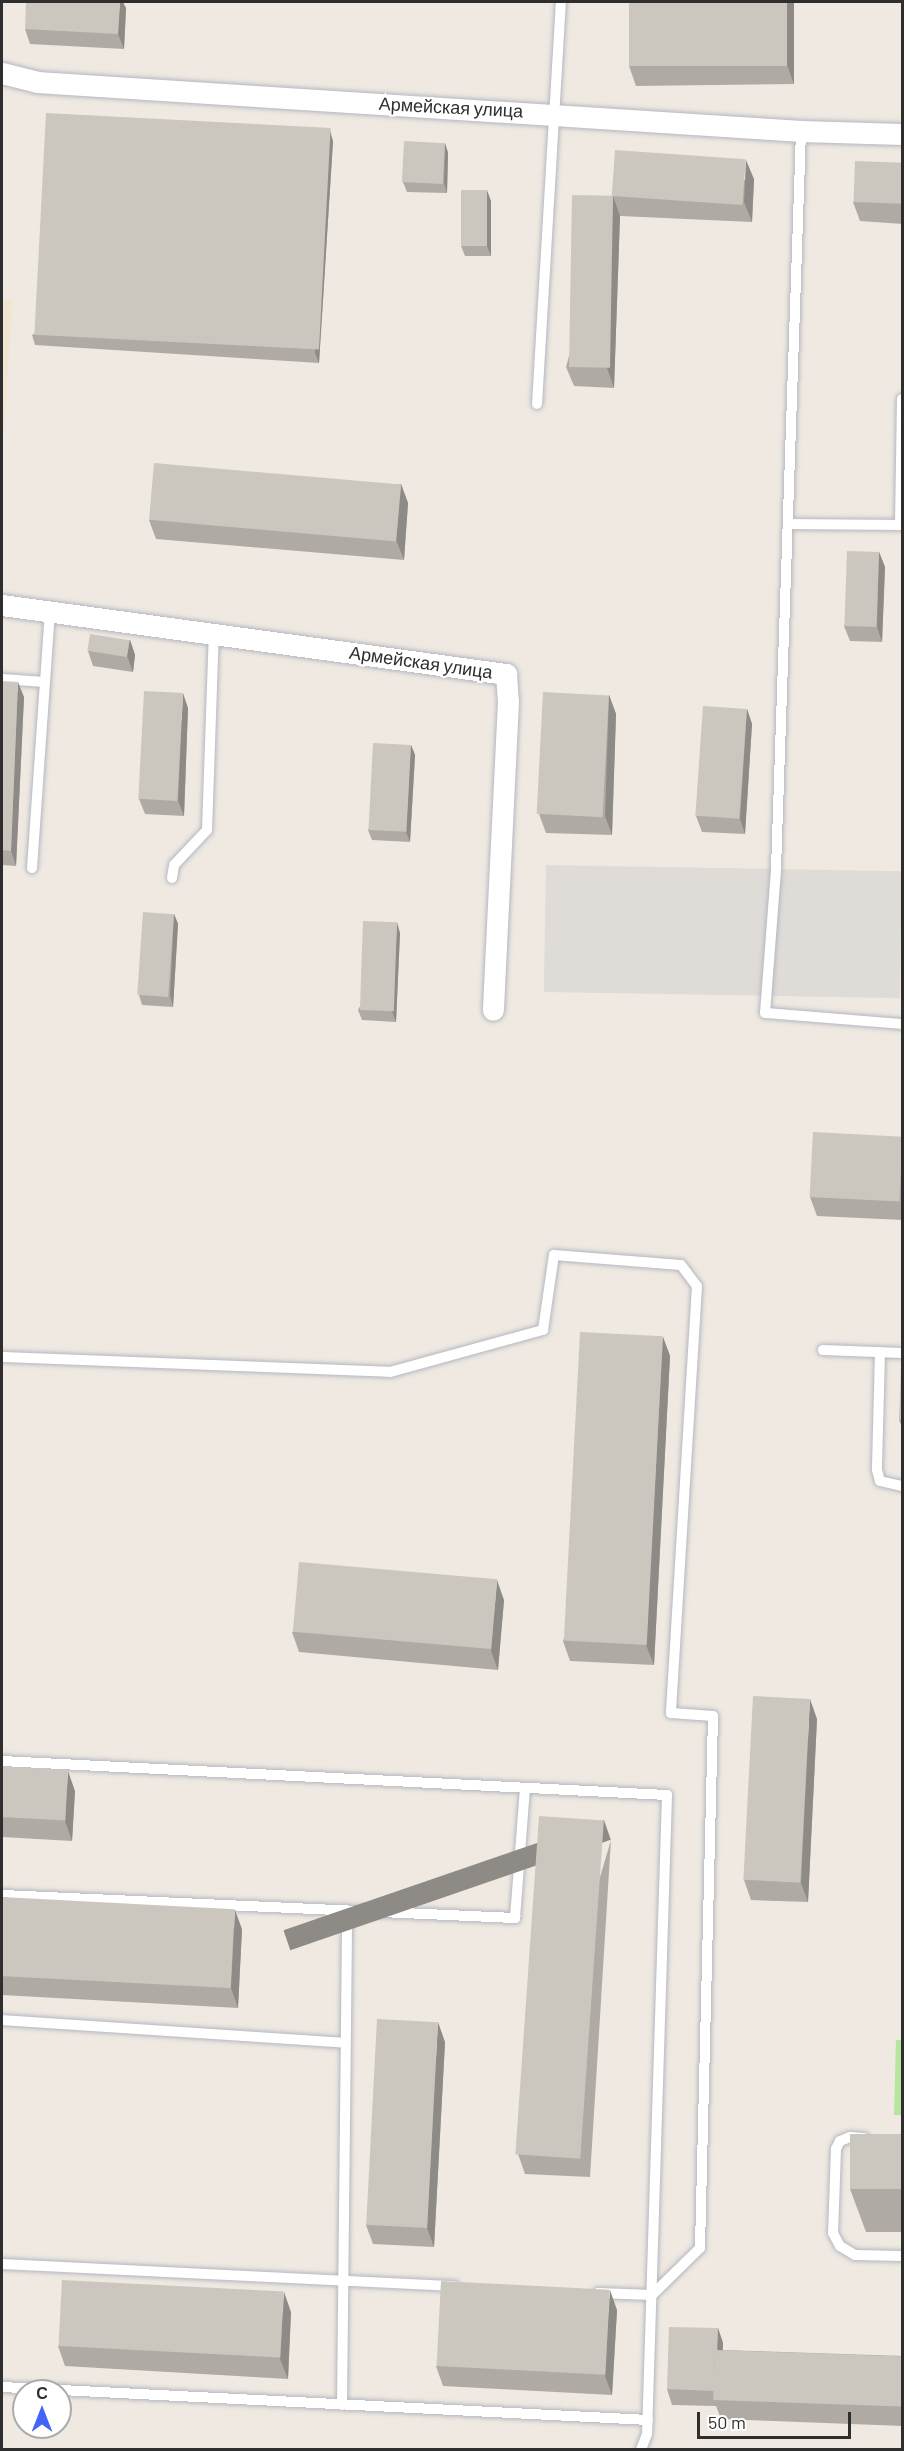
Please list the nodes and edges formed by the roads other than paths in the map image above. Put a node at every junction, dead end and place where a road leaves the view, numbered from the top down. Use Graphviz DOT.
graph roads {
  1 [pos="561,2"];
  2 [pos="2,73"];
  3 [pos="556,113"];
  4 [pos="801,131"];
  5 [pos="903,134"];
  6 [pos="903,399"];
  7 [pos="537,405"];
  8 [pos="788,524"];
  9 [pos="901,525"];
  10 [pos="2,605"];
  11 [pos="50,612"];
  12 [pos="214,634"];
  13 [pos="2,679"];
  14 [pos="45,682"];
  15 [pos="32,868"];
  16 [pos="171,878"];
  17 [pos="493,1010"];
  18 [pos="903,1024"];
  19 [pos="823,1350"];
  20 [pos="880,1352"];
  21 [pos="903,1353"];
  22 [pos="2,1357"];
  23 [pos="903,1485"];
  24 [pos="2,1761"];
  25 [pos="525,1788"];
  26 [pos="2,1895"];
  27 [pos="347,1911"];
  28 [pos="2,2020"];
  29 [pos="345,2043"];
  30 [pos="871,2138"];
  31 [pos="903,2256"];
  32 [pos="2,2264"];
  33 [pos="341,2280"];
  34 [pos="461,2286"];
  35 [pos="580,2292"];
  36 [pos="652,2295"];
  37 [pos="2,2387"];
  38 [pos="342,2405"];
  39 [pos="648,2420"];
  40 [pos="641,2450"];
  1 -- 3 [label="lane"];
  2 -- 3 [label="street, Армейская улица"];
  3 -- 4 [label="street, Армейская улица"];
  3 -- 7 [label="lane"];
  4 -- 5 [label="street, Армейская улица"];
  4 -- 8 [label="lane"];
  6 -- 9 [label="lane"];
  8 -- 9 [label="lane"];
  8 -- 18 [label="lane"];
  10 -- 11 [label="street, Армейская улица"];
  11 -- 12 [label="street, Армейская улица"];
  11 -- 14 [label="lane"];
  12 -- 16 [label="lane"];
  12 -- 17 [label="street, Армейская улица"];
  13 -- 14 [label="lane"];
  14 -- 15 [label="lane"];
  19 -- 20 [label="lane"];
  20 -- 21 [label="lane"];
  20 -- 23 [label="lane"];
  22 -- 36 [label="lane"];
  24 -- 25 [label="lane"];
  25 -- 27 [label="lane"];
  25 -- 36 [label="lane"];
  26 -- 27 [label="lane"];
  27 -- 29 [label="lane"];
  28 -- 29 [label="lane"];
  29 -- 33 [label="lane"];
  30 -- 31 [label="lane"];
  32 -- 33 [label="lane"];
  33 -- 34 [label="lane"];
  33 -- 38 [label="lane"];
  35 -- 36 [label="lane"];
  36 -- 39 [label="lane"];
  37 -- 38 [label="lane"];
  38 -- 39 [label="lane"];
  39 -- 40 [label="lane"];
}
